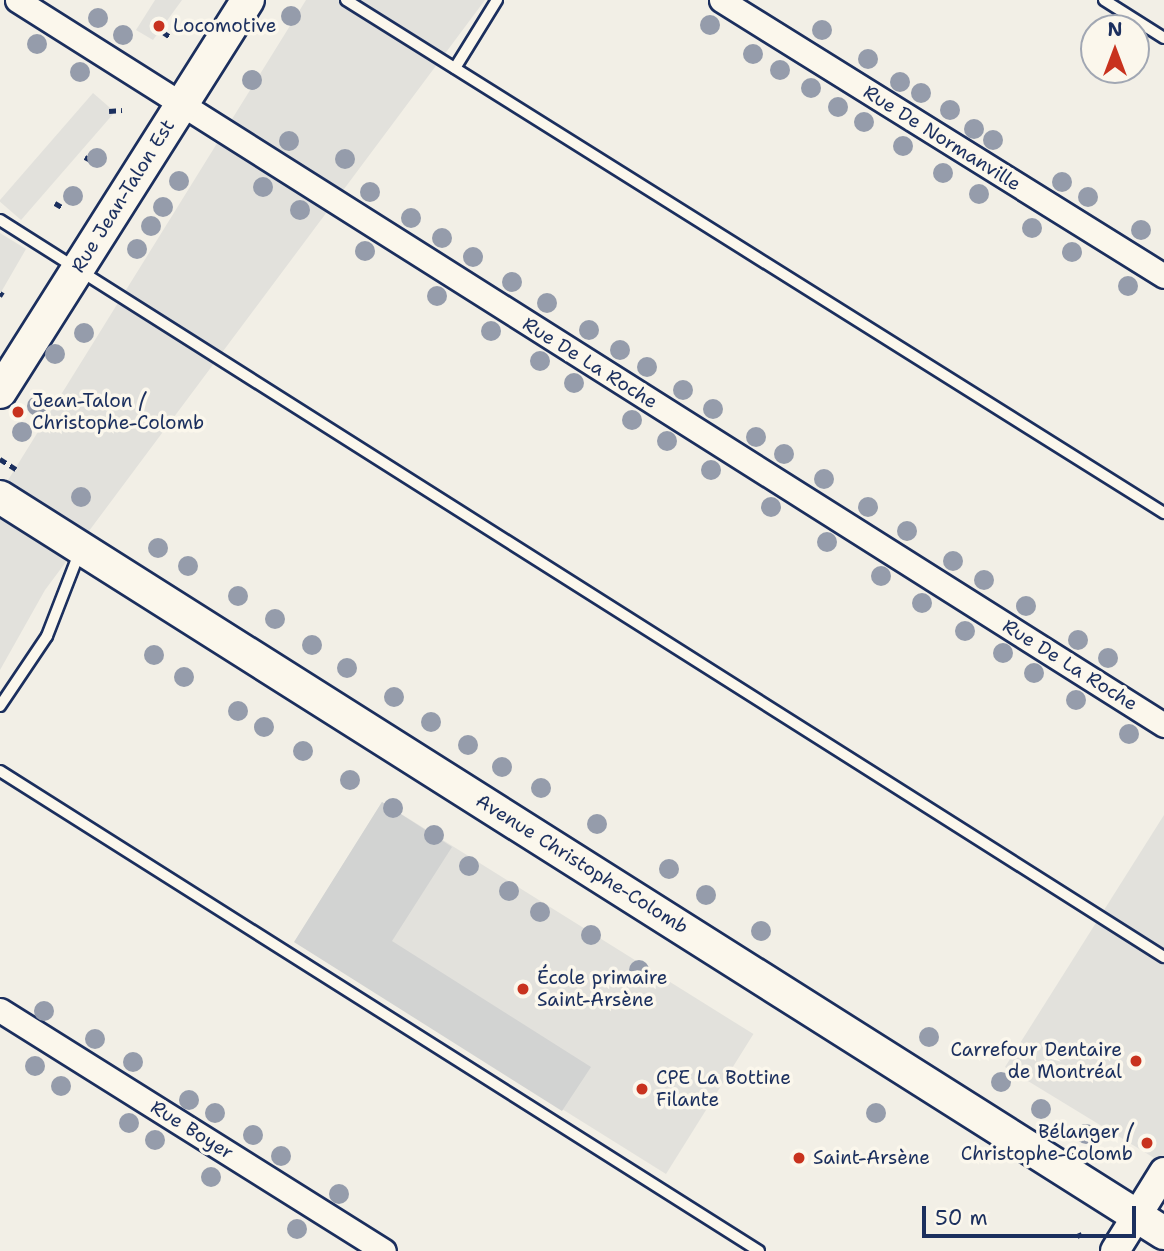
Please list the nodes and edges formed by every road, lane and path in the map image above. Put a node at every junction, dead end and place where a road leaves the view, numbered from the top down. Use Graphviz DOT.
graph roads {
  1 [pos="17,0"];
  2 [pos="248,0"];
  3 [pos="346,0"];
  4 [pos="497,0"];
  5 [pos="721,0"];
  6 [pos="1104,0"];
  7 [pos="163,32"];
  8 [pos="172,38"];
  9 [pos="1164,38"];
  10 [pos="455,68"];
  11 [pos="181,105"];
  12 [pos="122,110"];
  13 [pos="109,111"];
  14 [pos="85,157"];
  15 [pos="91,160"];
  16 [pos="55,203"];
  17 [pos="62,207"];
  18 [pos="0,220"];
  19 [pos="78,268"];
  20 [pos="1164,276"];
  21 [pos="0,392"];
  22 [pos="0,497"];
  23 [pos="1164,513"];
  24 [pos="81,548"];
  25 [pos="0,706"];
  26 [pos="1164,725"];
  27 [pos="0,771"];
  28 [pos="1164,957"];
  29 [pos="0,1010"];
  30 [pos="1164,1172"];
  31 [pos="1137,1216"];
  32 [pos="1164,1233"];
  33 [pos="384,1251"];
  34 [pos="759,1251"];
  35 [pos="1115,1251"];
  1 -- 11 [label="street, Rue De La Roche"];
  2 -- 11 [label="main road, Rue Jean-Talon Est"];
  3 -- 10 [label="lane"];
  4 -- 10 [label="lane"];
  5 -- 20 [label="street, Rue De Normanville"];
  6 -- 9 [label="lane"];
  7 -- 8 [label="path"];
  10 -- 23 [label="lane"];
  11 -- 19 [label="main road, Rue Jean-Talon Est"];
  11 -- 26 [label="street, Rue De La Roche"];
  12 -- 13 [label="path"];
  14 -- 15 [label="path"];
  16 -- 17 [label="path"];
  18 -- 19 [label="lane"];
  19 -- 21 [label="main road, Rue Jean-Talon Est"];
  19 -- 28 [label="lane"];
  22 -- 24 [label="main road, Avenue Christophe-Colomb"];
  24 -- 25 [label="lane"];
  24 -- 31 [label="main road, Avenue Christophe-Colomb"];
  27 -- 34 [label="lane"];
  29 -- 33 [label="street, Rue Boyer"];
  30 -- 31 [label="street"];
  31 -- 32 [label="main road, Avenue Christophe-Colomb"];
  31 -- 35 [label="street"];
}
